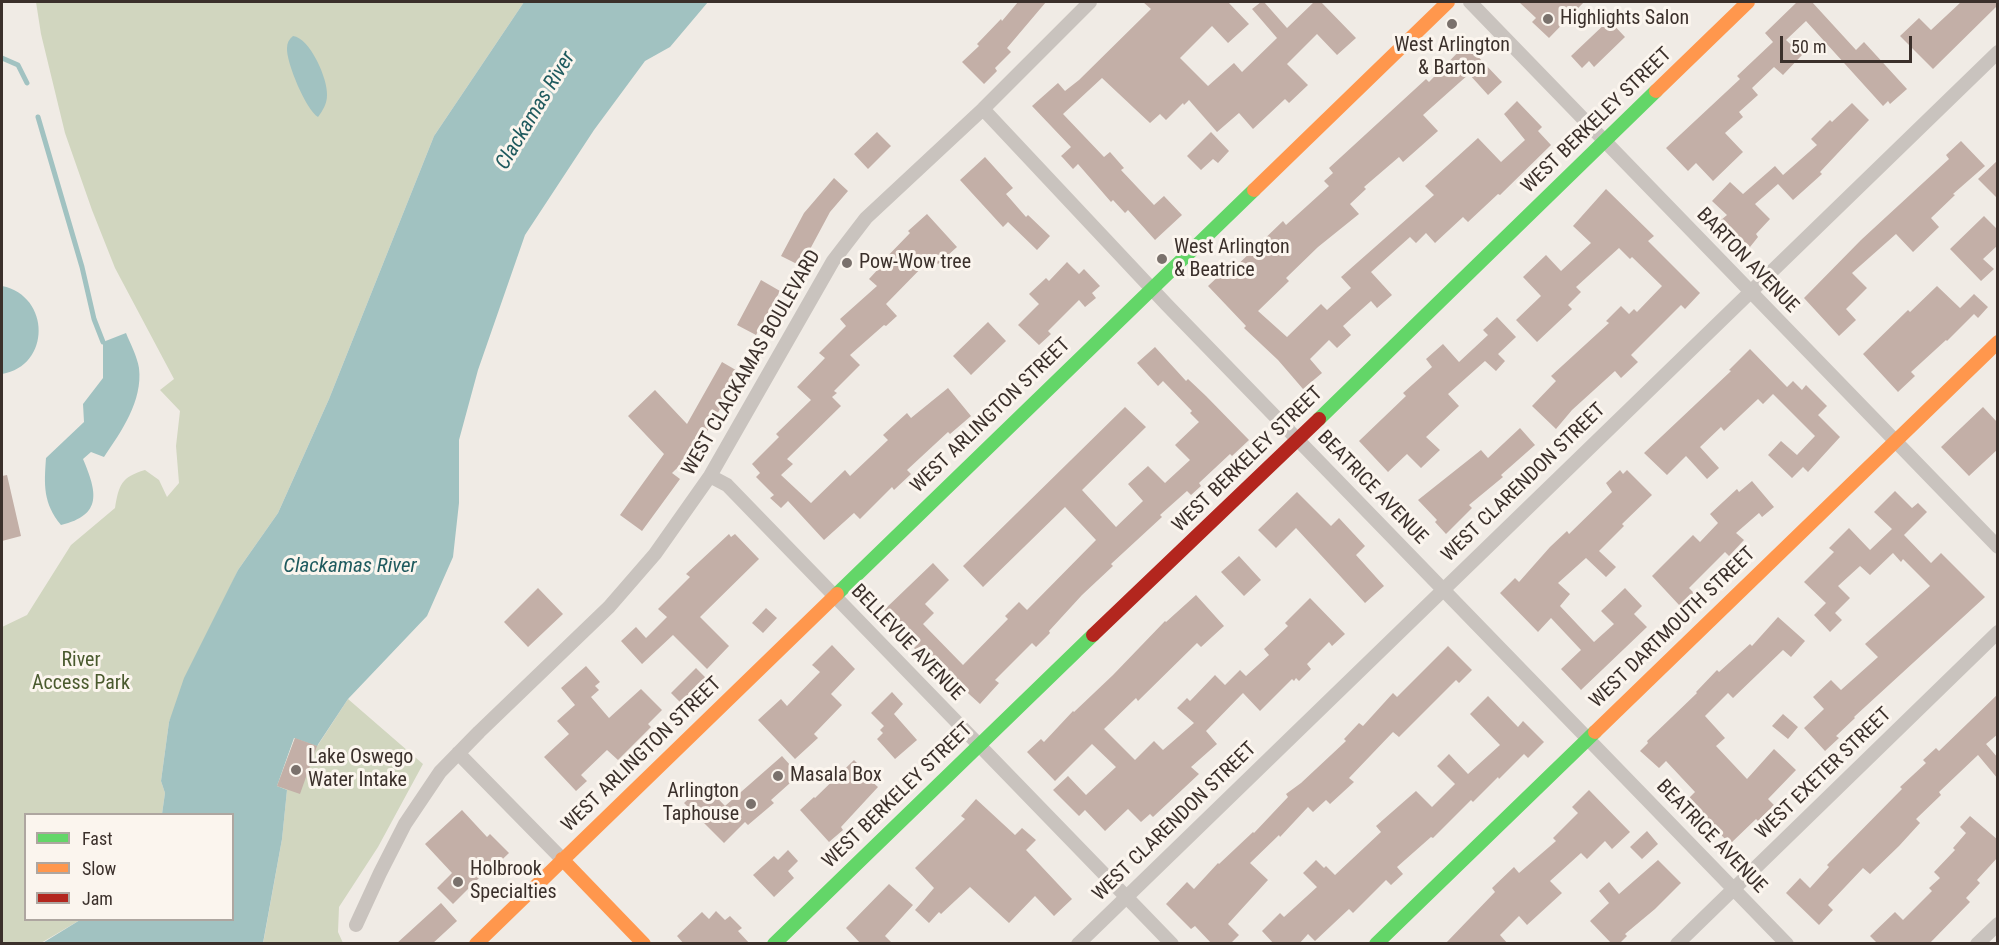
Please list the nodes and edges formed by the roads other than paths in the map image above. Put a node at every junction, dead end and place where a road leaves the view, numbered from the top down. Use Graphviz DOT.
graph roads {
  1 [pos="1090,2"];
  2 [pos="1448,2"];
  3 [pos="1470,2"];
  4 [pos="1748,2"];
  5 [pos="1998,52"];
  6 [pos="982,109"];
  7 [pos="1603,141"];
  8 [pos="1151,288"];
  9 [pos="1751,293"];
  10 [pos="1998,342"];
  11 [pos="1298,440"];
  12 [pos="1895,442"];
  13 [pos="710,476"];
  14 [pos="1998,547"];
  15 [pos="1442,589"];
  16 [pos="834,596"];
  17 [pos="1998,632"];
  18 [pos="1587,738"];
  19 [pos="978,745"];
  20 [pos="458,753"];
  21 [pos="562,859"];
  22 [pos="1734,888"];
  23 [pos="1127,896"];
  24 [pos="1998,924"];
  25 [pos="356,925"];
  26 [pos="476,944"];
  27 [pos="644,944"];
  28 [pos="774,944"];
  29 [pos="1078,944"];
  30 [pos="1172,944"];
  31 [pos="1376,944"];
  32 [pos="1677,944"];
  33 [pos="1787,944"];
  34 [pos="1977,944"];
  1 -- 6 [label="street, WEST CLACKAMAS BOULEVARD"];
  2 -- 8 [label="street, WEST ARLINGTON STREET"];
  3 -- 7 [label="street, BARTON AVENUE"];
  4 -- 7 [label="street, WEST BERKELEY STREET"];
  5 -- 9 [label="street, WEST CLARENDON STREET"];
  6 -- 8 [label="street, BEATRICE AVENUE"];
  6 -- 13 [label="street, WEST CLACKAMAS BOULEVARD"];
  7 -- 9 [label="street, BARTON AVENUE"];
  7 -- 11 [label="street, WEST BERKELEY STREET"];
  8 -- 11 [label="street, BEATRICE AVENUE"];
  8 -- 16 [label="street, WEST ARLINGTON STREET"];
  9 -- 12 [label="street, BARTON AVENUE"];
  9 -- 15 [label="street, WEST CLARENDON STREET"];
  10 -- 12 [label="street, WEST DARTMOUTH STREET"];
  11 -- 15 [label="street, BEATRICE AVENUE"];
  11 -- 19 [label="street, WEST BERKELEY STREET"];
  12 -- 14 [label="street, BARTON AVENUE"];
  12 -- 18 [label="street, WEST DARTMOUTH STREET"];
  13 -- 16 [label="street, BELLEVUE AVENUE"];
  13 -- 20 [label="street, WEST CLACKAMAS BOULEVARD"];
  15 -- 18 [label="street, BEATRICE AVENUE"];
  15 -- 23 [label="street, WEST CLARENDON STREET"];
  16 -- 19 [label="street, BELLEVUE AVENUE"];
  16 -- 21 [label="street, WEST ARLINGTON STREET"];
  17 -- 22 [label="street, WEST EXETER STREET"];
  18 -- 22 [label="street, BEATRICE AVENUE"];
  18 -- 31 [label="street, WEST DARTMOUTH STREET"];
  19 -- 23 [label="street, BELLEVUE AVENUE"];
  19 -- 28 [label="street, WEST BERKELEY STREET"];
  20 -- 21 [label="street"];
  20 -- 25 [label="street, WEST CLACKAMAS BOULEVARD"];
  21 -- 26 [label="street, WEST ARLINGTON STREET"];
  21 -- 27 [label="street"];
  22 -- 32 [label="street, WEST EXETER STREET"];
  22 -- 33 [label="street, BEATRICE AVENUE"];
  23 -- 29 [label="street, WEST CLARENDON STREET"];
  23 -- 30 [label="street, BELLEVUE AVENUE"];
  24 -- 34 [label="street"];
}
